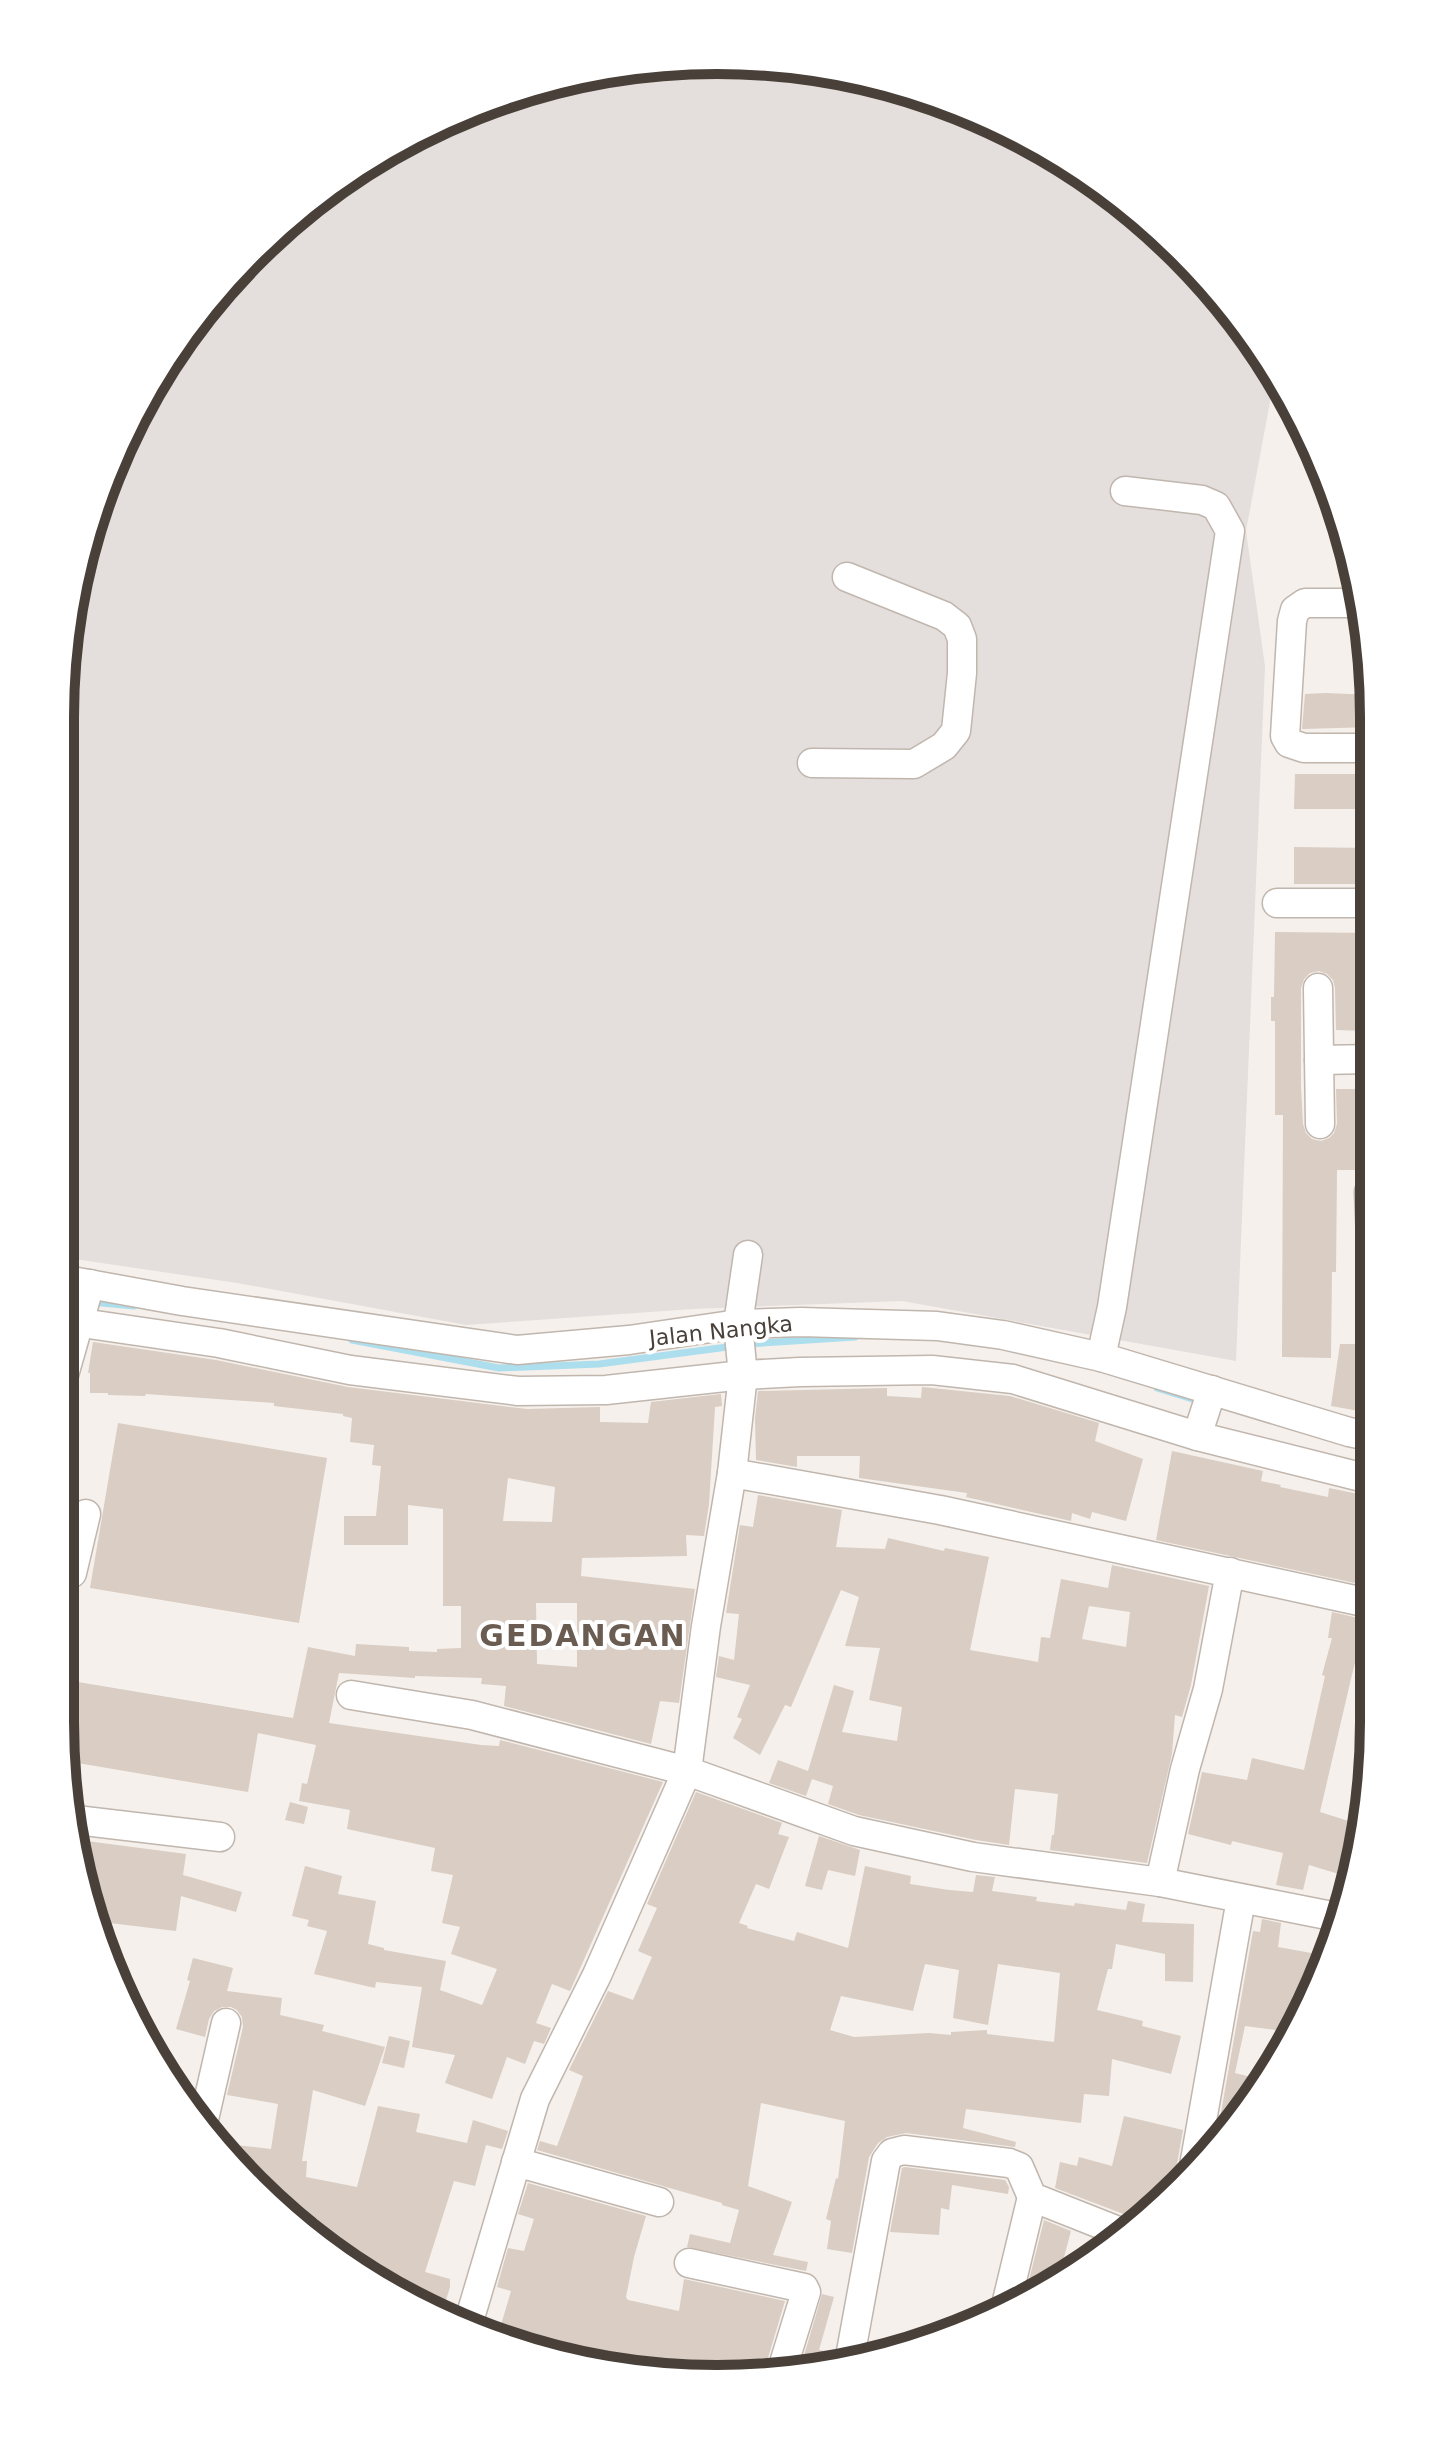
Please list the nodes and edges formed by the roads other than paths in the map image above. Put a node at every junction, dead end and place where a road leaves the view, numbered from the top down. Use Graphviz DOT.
graph roads {
  1 [pos="1125,491"];
  2 [pos="847,577"];
  3 [pos="1350,603"];
  4 [pos="1360,748"];
  5 [pos="812,763"];
  6 [pos="1277,903"];
  7 [pos="1360,903"];
  8 [pos="1318,988"];
  9 [pos="1360,1059"];
  10 [pos="1319,1060"];
  11 [pos="1320,1124"];
  12 [pos="748,1255"];
  13 [pos="74,1283"];
  14 [pos="89,1287"];
  15 [pos="74,1318"];
  16 [pos="74,1320"];
  17 [pos="741,1352"];
  18 [pos="1101,1357"];
  19 [pos="1210,1395"];
  20 [pos="1198,1432"];
  21 [pos="1360,1434"];
  22 [pos="732,1473"];
  23 [pos="1360,1476"];
  24 [pos="86,1514"];
  25 [pos="74,1565"];
  26 [pos="1230,1572"];
  27 [pos="1360,1601"];
  28 [pos="351,1695"];
  29 [pos="687,1771"];
  30 [pos="82,1821"];
  31 [pos="220,1837"];
  32 [pos="1160,1882"];
  33 [pos="1241,1899"];
  34 [pos="1330,1916"];
  35 [pos="226,2023"];
  36 [pos="206,2111"];
  37 [pos="1197,2149"];
  38 [pos="516,2162"];
  39 [pos="1032,2197"];
  40 [pos="659,2202"];
  41 [pos="1112,2229"];
  42 [pos="689,2263"];
  43 [pos="1008,2295"];
  44 [pos="471,2316"];
  45 [pos="851,2351"];
  46 [pos="785,2361"];
  1 -- 18 [label="street"];
  2 -- 5 [label="street"];
  3 -- 4 [label="street"];
  6 -- 7 [label="street"];
  8 -- 10 [label="street"];
  9 -- 10 [label="street"];
  10 -- 11 [label="street"];
  12 -- 17 [label="street"];
  13 -- 14 [label="street, Jalan Nangka"];
  14 -- 15 [label="street"];
  14 -- 17 [label="street, Jalan Nangka"];
  16 -- 17 [label="street"];
  17 -- 18 [label="street, Jalan Nangka"];
  17 -- 20 [label="street"];
  17 -- 22 [label="street"];
  18 -- 19 [label="street, Jalan Nangka"];
  19 -- 20 [label="street"];
  19 -- 21 [label="street, Jalan Nangka"];
  20 -- 23 [label="street"];
  22 -- 26 [label="street"];
  22 -- 29 [label="street"];
  24 -- 25 [label="street"];
  26 -- 27 [label="street"];
  26 -- 32 [label="street"];
  28 -- 29 [label="street"];
  29 -- 32 [label="street"];
  29 -- 38 [label="street"];
  30 -- 31 [label="street"];
  32 -- 33 [label="street"];
  33 -- 34 [label="street"];
  33 -- 37 [label="street"];
  35 -- 36 [label="street"];
  38 -- 40 [label="street"];
  38 -- 44 [label="street"];
  39 -- 41 [label="street"];
  39 -- 43 [label="street"];
  39 -- 45 [label="street"];
  42 -- 46 [label="street"];
}
